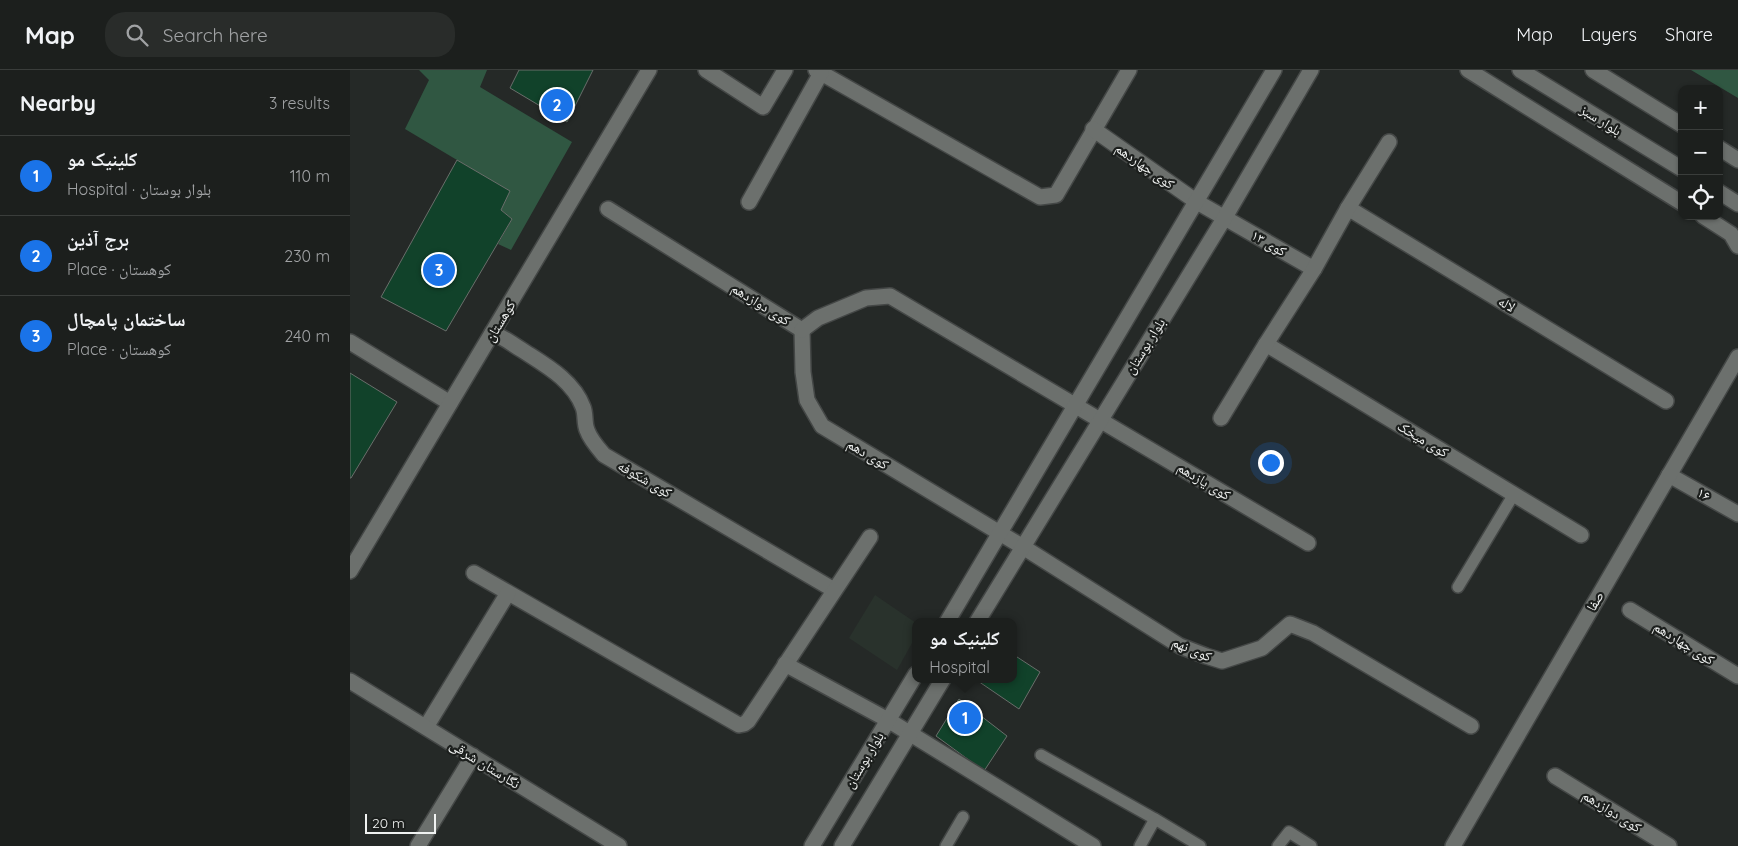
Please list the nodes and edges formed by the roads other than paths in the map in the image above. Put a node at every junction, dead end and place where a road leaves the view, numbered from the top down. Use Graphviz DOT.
graph roads {
  1 [pos="649,70"];
  2 [pos="706,70"];
  3 [pos="784,70"];
  4 [pos="1129,70"];
  5 [pos="1274,70"];
  6 [pos="1468,70"];
  7 [pos="1520,70"];
  8 [pos="1593,70"];
  9 [pos="819,72"];
  10 [pos="1311,72"];
  11 [pos="1678,123"];
  12 [pos="1093,129"];
  13 [pos="1389,142"];
  14 [pos="1723,151"];
  15 [pos="1738,160"];
  16 [pos="1678,167"];
  17 [pos="1723,195"];
  18 [pos="1678,201"];
  19 [pos="749,202"];
  20 [pos="1197,202"];
  21 [pos="1738,204"];
  22 [pos="1348,208"];
  23 [pos="608,209"];
  24 [pos="1225,217"];
  25 [pos="1709,220"];
  26 [pos="1738,246"];
  27 [pos="1314,269"];
  28 [pos="802,330"];
  29 [pos="492,333"];
  30 [pos="350,342"];
  31 [pos="1266,344"];
  32 [pos="1738,357"];
  33 [pos="1666,401"];
  34 [pos="450,403"];
  35 [pos="1076,405"];
  36 [pos="1221,418"];
  37 [pos="1100,420"];
  38 [pos="1669,475"];
  39 [pos="1514,494"];
  40 [pos="1738,514"];
  41 [pos="1000,534"];
  42 [pos="1581,535"];
  43 [pos="870,537"];
  44 [pos="1308,542"];
  45 [pos="1022,547"];
  46 [pos="350,571"];
  47 [pos="474,573"];
  48 [pos="1458,587"];
  49 [pos="834,590"];
  50 [pos="508,593"];
  51 [pos="1630,610"];
  52 [pos="949,618"];
  53 [pos="980,618"];
  54 [pos="785,664"];
  55 [pos="1738,676"];
  56 [pos="350,681"];
  57 [pos="912,681"];
  58 [pos="941,683"];
  59 [pos="888,720"];
  60 [pos="1471,726"];
  61 [pos="426,727"];
  62 [pos="910,734"];
  63 [pos="1041,755"];
  64 [pos="473,756"];
  65 [pos="1555,776"];
  66 [pos="962,817"];
  67 [pos="1155,819"];
  68 [pos="418,846"];
  69 [pos="620,846"];
  70 [pos="812,846"];
  71 [pos="842,846"];
  72 [pos="946,846"];
  73 [pos="1093,846"];
  74 [pos="1140,846"];
  75 [pos="1200,846"];
  76 [pos="1278,846"];
  77 [pos="1311,846"];
  78 [pos="1453,846"];
  79 [pos="1669,846"];
  1 -- 29 [label="street, کوهستان"];
  2 -- 3 [label="street"];
  4 -- 12 [label="street"];
  5 -- 20 [label="street, بلوار بوستان"];
  6 -- 18 [label="street"];
  7 -- 16 [label="street, بلوار سبز"];
  8 -- 11 [label="street"];
  9 -- 12 [label="street"];
  9 -- 19 [label="street"];
  10 -- 24 [label="street, بلوار بوستان"];
  12 -- 20 [label="street, کوی چهاردهم"];
  13 -- 22 [label="street"];
  14 -- 15 [label="street"];
  17 -- 21 [label="street"];
  20 -- 24 [label="street, کوی چهاردهم"];
  20 -- 35 [label="street, بلوار بوستان"];
  22 -- 27 [label="street"];
  22 -- 33 [label="street, لاله"];
  23 -- 28 [label="street, کوی دوازدهم"];
  24 -- 27 [label="street, کوی ۱۳"];
  24 -- 37 [label="street, بلوار بوستان"];
  25 -- 26 [label="street"];
  27 -- 31 [label="street"];
  28 -- 35 [label="street, کوی دوازدهم"];
  28 -- 41 [label="street, کوی دهم"];
  29 -- 34 [label="street, کوهستان"];
  29 -- 49 [label="street, کوی شکوفه"];
  30 -- 34 [label="street"];
  31 -- 36 [label="street"];
  31 -- 39 [label="street, کوی میخک"];
  32 -- 38 [label="street, صفا"];
  34 -- 46 [label="street, کوهستان"];
  35 -- 37 [label="street, کوی دوازدهم"];
  35 -- 41 [label="street, بلوار بوستان"];
  37 -- 44 [label="street, کوی یازدهم"];
  37 -- 45 [label="street, بلوار بوستان"];
  38 -- 40 [label="street, ۱۶"];
  38 -- 78 [label="street, صفا"];
  39 -- 42 [label="street, کوی میخک"];
  39 -- 48 [label="lane"];
  41 -- 45 [label="street, کوی دهم"];
  41 -- 52 [label="street, بلوار بوستان"];
  43 -- 49 [label="street"];
  45 -- 53 [label="street, بلوار بوستان"];
  45 -- 60 [label="street, کوی نهم"];
  47 -- 50 [label="street"];
  49 -- 54 [label="street"];
  50 -- 54 [label="street"];
  50 -- 61 [label="street"];
  51 -- 55 [label="street, کوی چهاردهم"];
  54 -- 59 [label="street"];
  56 -- 61 [label="street, نگارستان شرقی"];
  57 -- 59 [label="street, بلوار بوستان"];
  58 -- 62 [label="street, بلوار بوستان"];
  59 -- 62 [label="street"];
  59 -- 70 [label="street, بلوار بوستان"];
  61 -- 64 [label="street, نگارستان شرقی"];
  62 -- 71 [label="street, بلوار بوستان"];
  62 -- 73 [label="street"];
  63 -- 67 [label="lane"];
  64 -- 68 [label="street"];
  64 -- 69 [label="street, نگارستان شرقی"];
  65 -- 79 [label="street, کوی دوازدهم"];
  66 -- 72 [label="lane"];
  67 -- 74 [label="lane"];
  67 -- 75 [label="lane"];
  76 -- 77 [label="lane"];
}
